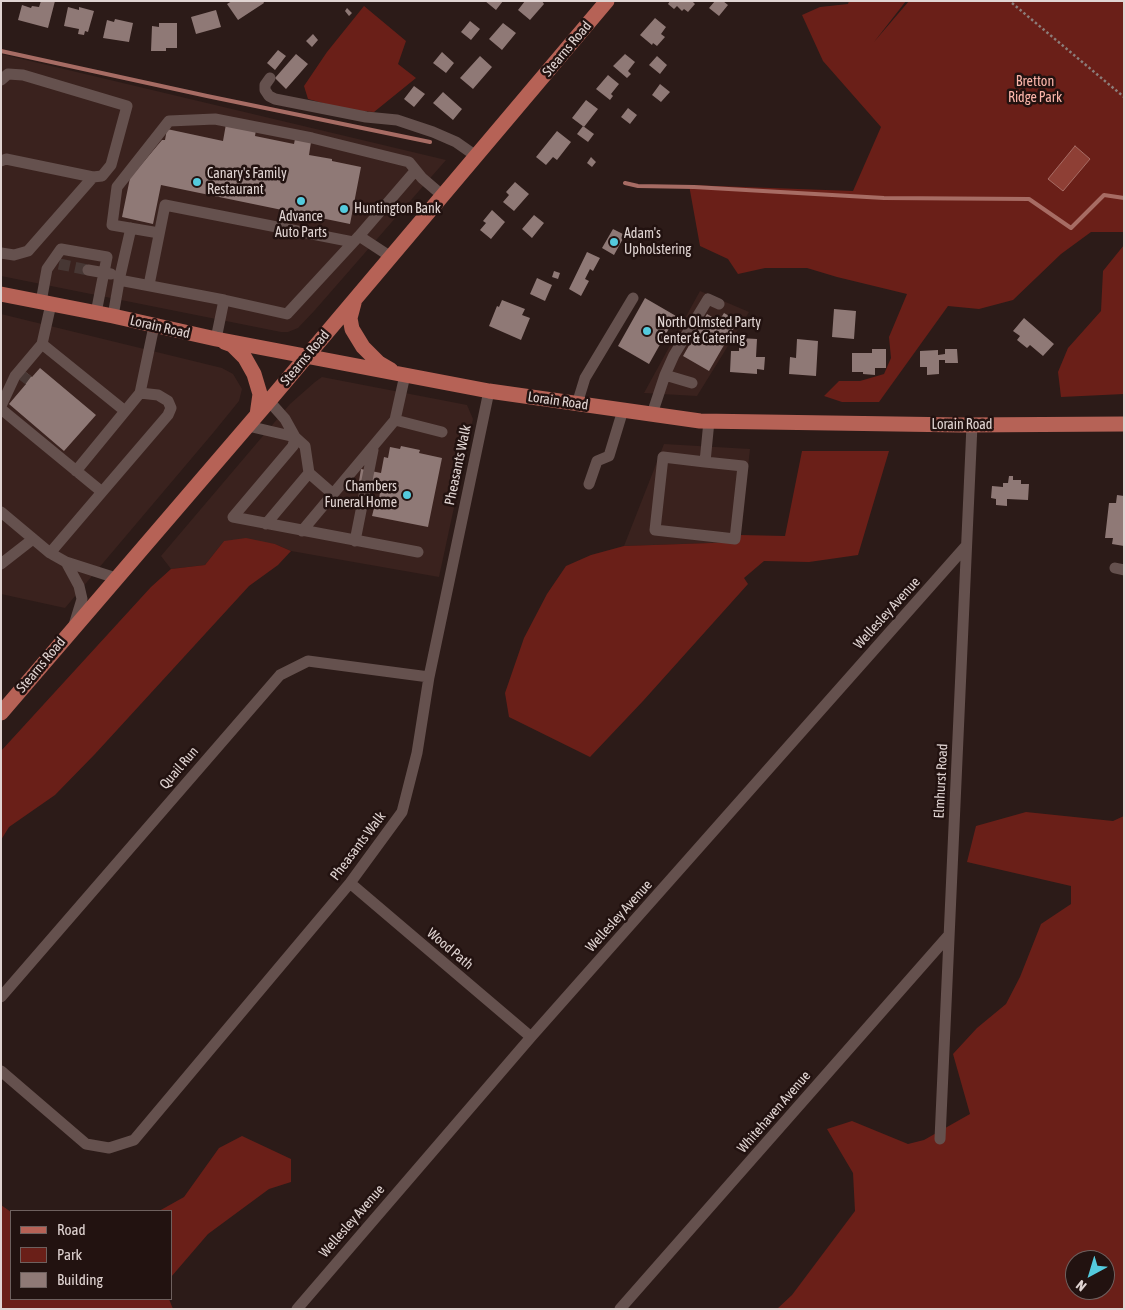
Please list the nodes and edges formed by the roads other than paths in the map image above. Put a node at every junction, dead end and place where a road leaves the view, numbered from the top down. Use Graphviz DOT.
graph roads {
  1 [pos="607,1"];
  2 [pos="270,78"];
  3 [pos="1,80"];
  4 [pos="476,156"];
  5 [pos="1,161"];
  6 [pos="415,171"];
  7 [pos="93,177"];
  8 [pos="442,196"];
  9 [pos="131,228"];
  10 [pos="159,233"];
  11 [pos="356,239"];
  12 [pos="1,252"];
  13 [pos="391,257"];
  14 [pos="88,270"];
  15 [pos="104,273"];
  16 [pos="120,278"];
  17 [pos="149,286"];
  18 [pos="1,294"];
  19 [pos="633,298"];
  20 [pos="224,300"];
  21 [pos="354,301"];
  22 [pos="46,303"];
  23 [pos="719,304"];
  24 [pos="96,313"];
  25 [pos="113,316"];
  26 [pos="154,326"];
  27 [pos="216,339"];
  28 [pos="42,344"];
  29 [pos="32,356"];
  30 [pos="307,357"];
  31 [pos="402,375"];
  32 [pos="665,375"];
  33 [pos="692,383"];
  34 [pos="9,390"];
  35 [pos="489,391"];
  36 [pos="140,394"];
  37 [pos="269,401"];
  38 [pos="577,404"];
  39 [pos="1,407"];
  40 [pos="623,410"];
  41 [pos="125,411"];
  42 [pos="652,414"];
  43 [pos="253,420"];
  44 [pos="395,420"];
  45 [pos="709,421"];
  46 [pos="1124,424"];
  47 [pos="972,425"];
  48 [pos="442,432"];
  49 [pos="295,437"];
  50 [pos="373,447"];
  51 [pos="705,462"];
  52 [pos="76,471"];
  53 [pos="308,473"];
  54 [pos="589,484"];
  55 [pos="102,492"];
  56 [pos="334,494"];
  57 [pos="1,512"];
  58 [pos="266,524"];
  59 [pos="302,531"];
  60 [pos="33,539"];
  61 [pos="355,541"];
  62 [pos="966,546"];
  63 [pos="50,552"];
  64 [pos="418,552"];
  65 [pos="66,562"];
  66 [pos="1,564"];
  67 [pos="116,578"];
  68 [pos="74,628"];
  69 [pos="429,677"];
  70 [pos="1,713"];
  71 [pos="350,883"];
  72 [pos="949,935"];
  73 [pos="1,997"];
  74 [pos="531,1038"];
  75 [pos="1,1071"];
  76 [pos="940,1139"];
  77 [pos="296,1309"];
  78 [pos="620,1309"];
  1 -- 4 [label="main road, Stearns Road"];
  2 -- 4 [label="street"];
  3 -- 7 [label="street"];
  4 -- 8 [label="main road, Stearns Road"];
  5 -- 7 [label="street"];
  6 -- 8 [label="street"];
  6 -- 9 [label="street"];
  6 -- 11 [label="street"];
  7 -- 12 [label="street"];
  8 -- 13 [label="main road, Stearns Road"];
  9 -- 10 [label="street"];
  9 -- 16 [label="street"];
  10 -- 11 [label="street"];
  10 -- 17 [label="street"];
  11 -- 13 [label="street"];
  11 -- 20 [label="street"];
  13 -- 21 [label="main road, Stearns Road"];
  14 -- 15 [label="street"];
  15 -- 16 [label="street"];
  15 -- 22 [label="street"];
  15 -- 24 [label="street"];
  16 -- 17 [label="street"];
  16 -- 25 [label="street"];
  17 -- 20 [label="street"];
  18 -- 22 [label="main road, Lorain Road"];
  19 -- 38 [label="street"];
  20 -- 27 [label="street"];
  21 -- 30 [label="main road, Stearns Road"];
  21 -- 31 [label="main road"];
  22 -- 24 [label="main road, Lorain Road"];
  22 -- 28 [label="street"];
  23 -- 32 [label="street"];
  24 -- 25 [label="main road, Lorain Road"];
  25 -- 26 [label="main road, Lorain Road"];
  26 -- 27 [label="main road, Lorain Road"];
  26 -- 36 [label="street"];
  27 -- 30 [label="main road, Lorain Road"];
  27 -- 43 [label="main road"];
  28 -- 29 [label="street"];
  28 -- 41 [label="street"];
  29 -- 34 [label="street"];
  29 -- 34 [label="street"];
  30 -- 31 [label="main road, Lorain Road"];
  30 -- 37 [label="main road, Stearns Road"];
  31 -- 35 [label="main road, Lorain Road"];
  31 -- 44 [label="street"];
  32 -- 33 [label="street"];
  32 -- 42 [label="street"];
  34 -- 39 [label="street"];
  35 -- 38 [label="main road, Lorain Road"];
  35 -- 69 [label="street, Pheasants Walk"];
  36 -- 41 [label="street"];
  36 -- 55 [label="street"];
  37 -- 43 [label="main road, Stearns Road"];
  37 -- 49 [label="street"];
  38 -- 40 [label="main road, Lorain Road"];
  39 -- 52 [label="street"];
  40 -- 42 [label="main road, Lorain Road"];
  40 -- 54 [label="street"];
  41 -- 52 [label="street"];
  42 -- 45 [label="main road, Lorain Road"];
  43 -- 49 [label="street"];
  43 -- 67 [label="main road, Stearns Road"];
  44 -- 48 [label="street"];
  44 -- 50 [label="street"];
  45 -- 47 [label="main road, Lorain Road"];
  45 -- 51 [label="street"];
  46 -- 47 [label="main road, Lorain Road"];
  47 -- 62 [label="street, Elmhurst Road"];
  49 -- 53 [label="street"];
  49 -- 58 [label="street"];
  50 -- 56 [label="street"];
  50 -- 61 [label="street"];
  51 -- 51 [label="street"];
  52 -- 55 [label="street"];
  53 -- 56 [label="street"];
  53 -- 58 [label="street"];
  55 -- 63 [label="street"];
  56 -- 59 [label="street"];
  57 -- 60 [label="street"];
  58 -- 59 [label="street"];
  59 -- 61 [label="street"];
  60 -- 63 [label="street"];
  60 -- 66 [label="street"];
  61 -- 64 [label="street"];
  62 -- 72 [label="street, Elmhurst Road"];
  62 -- 74 [label="street, Wellesley Avenue"];
  63 -- 65 [label="street"];
  65 -- 67 [label="street"];
  65 -- 68 [label="street"];
  67 -- 68 [label="main road, Stearns Road"];
  68 -- 70 [label="main road, Stearns Road"];
  69 -- 71 [label="street, Pheasants Walk"];
  69 -- 73 [label="street, Quail Run"];
  71 -- 74 [label="street, Wood Path"];
  71 -- 75 [label="street, Pheasants Walk"];
  72 -- 76 [label="street, Elmhurst Road"];
  72 -- 78 [label="street, Whitehaven Avenue"];
  74 -- 77 [label="street, Wellesley Avenue"];
}
